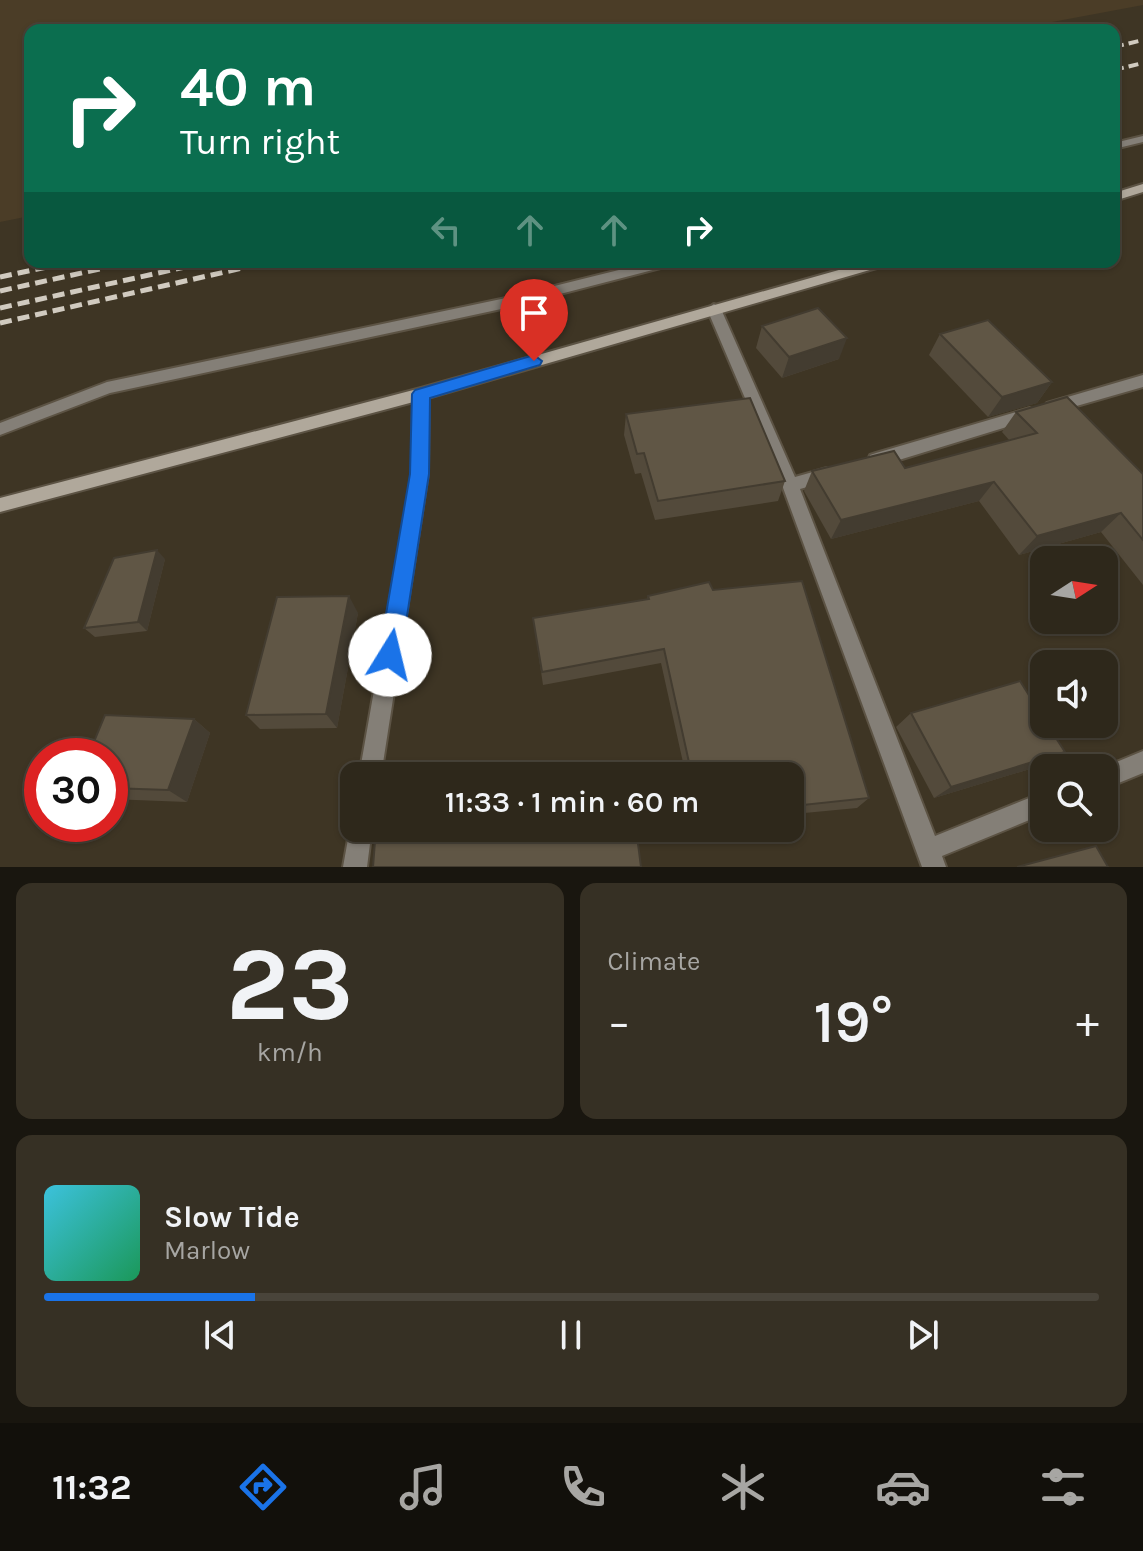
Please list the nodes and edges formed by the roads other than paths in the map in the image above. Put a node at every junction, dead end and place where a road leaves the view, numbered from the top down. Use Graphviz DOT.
graph roads {
  1 [pos="1143,139"];
  2 [pos="1120,145"];
  3 [pos="1143,188"];
  4 [pos="1120,195"];
  5 [pos="643,268"];
  6 [pos="861,268"];
  7 [pos="714,309"];
  8 [pos="1143,381"];
  9 [pos="421,394"];
  10 [pos="0,429"];
  11 [pos="790,485"];
  12 [pos="0,505"];
  13 [pos="372,762"];
  14 [pos="1143,762"];
  15 [pos="1118,772"];
  16 [pos="1030,810"];
  17 [pos="359,842"];
  18 [pos="931,859"];
  19 [pos="355,867"];
  1 -- 2 [label="street"];
  3 -- 4 [label="street"];
  5 -- 10 [label="street"];
  6 -- 7 [label="street"];
  7 -- 9 [label="street"];
  7 -- 11 [label="street"];
  8 -- 11 [label="street"];
  9 -- 12 [label="street"];
  9 -- 13 [label="street"];
  11 -- 18 [label="street"];
  14 -- 15 [label="street"];
  16 -- 18 [label="street"];
  17 -- 19 [label="street"];
}
